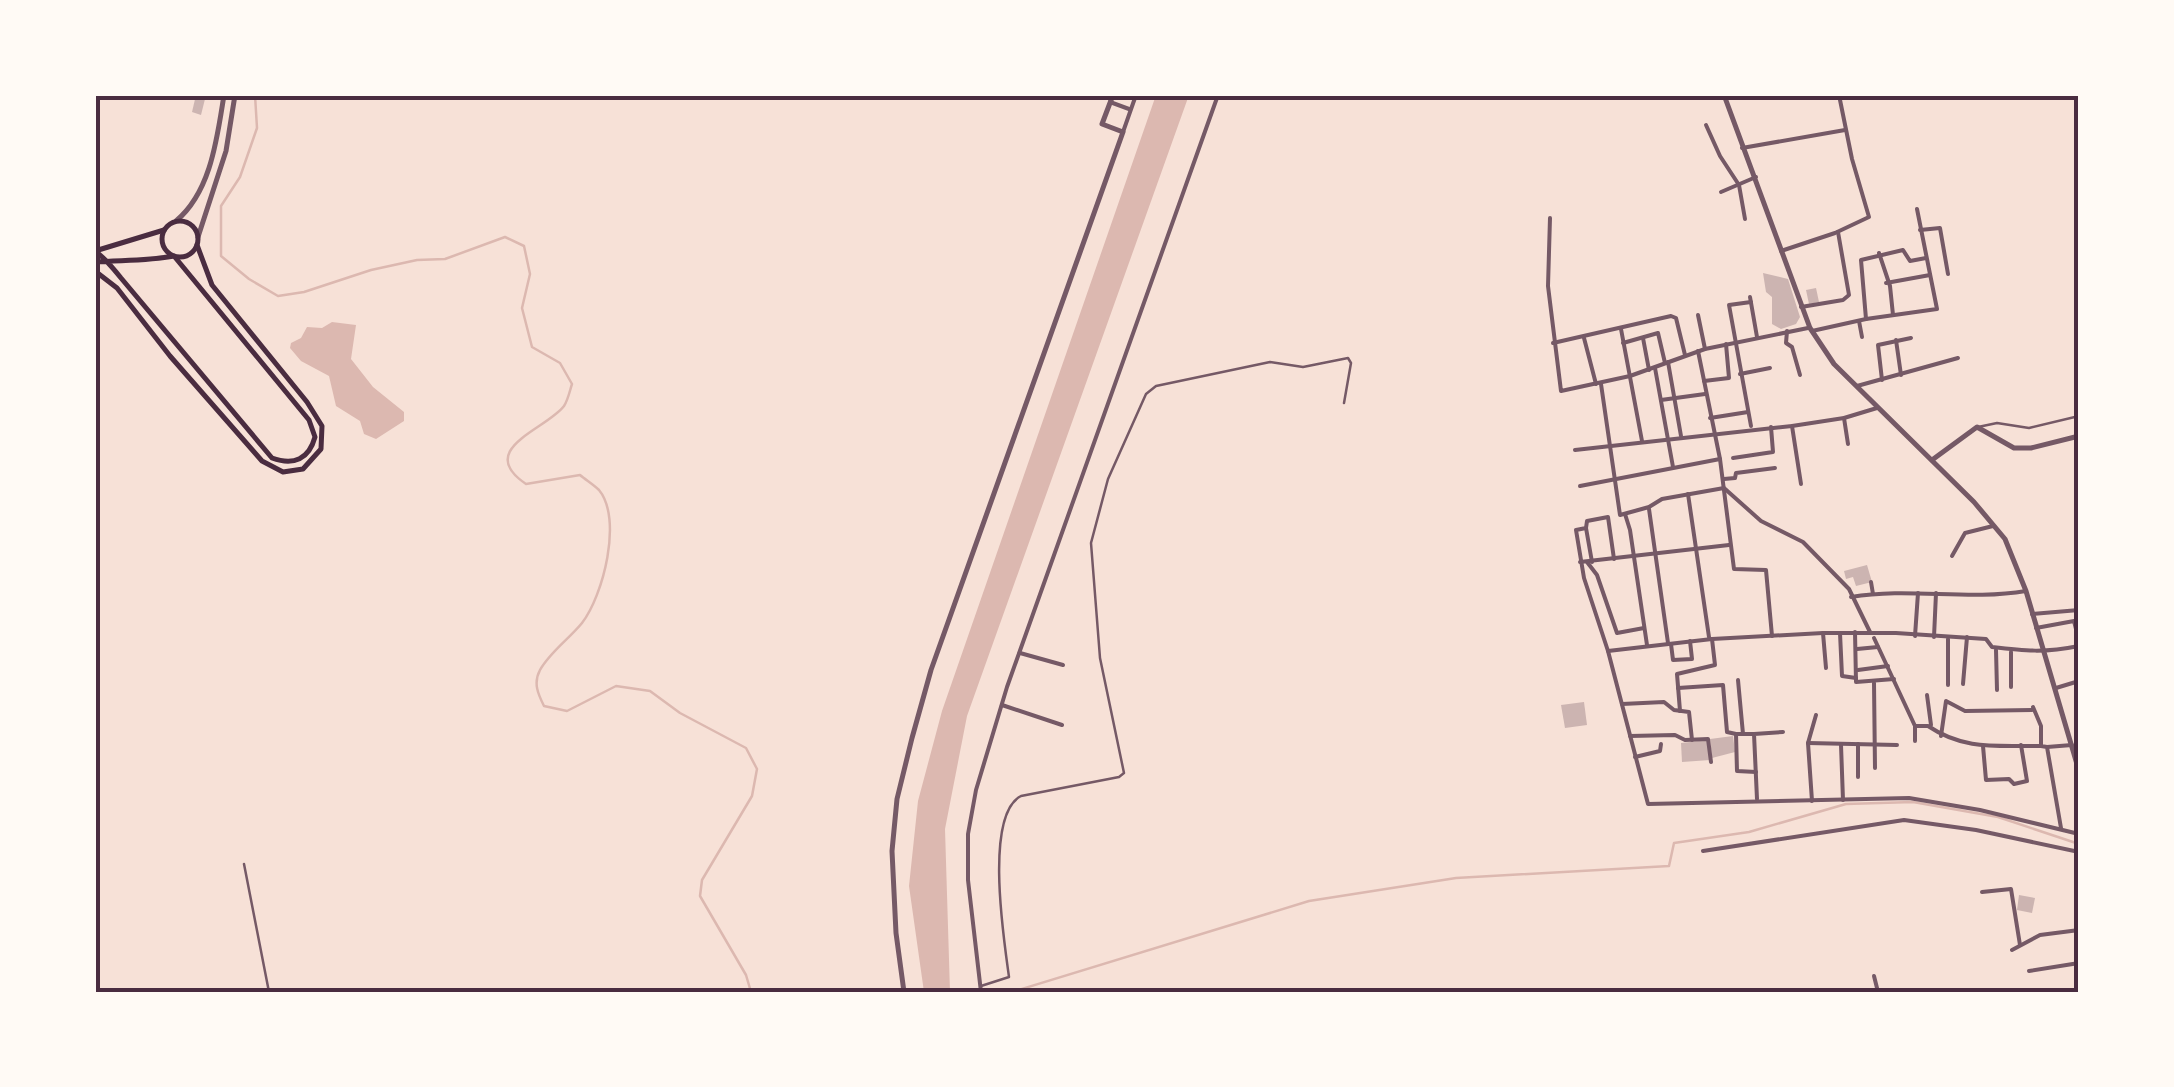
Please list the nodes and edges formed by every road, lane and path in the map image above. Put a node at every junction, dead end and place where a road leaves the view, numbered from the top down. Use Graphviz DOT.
graph roads {
  1 [pos="224,95"];
  2 [pos="235,95"];
  3 [pos="1136,95"];
  4 [pos="1218,95"];
  5 [pos="1724,95"];
  6 [pos="1839,95"];
  7 [pos="1112,98"];
  8 [pos="1131,110"];
  9 [pos="1706,125"];
  10 [pos="1844,130"];
  11 [pos="1124,132"];
  12 [pos="1742,148"];
  13 [pos="1756,177"];
  14 [pos="1739,185"];
  15 [pos="1720,192"];
  16 [pos="1917,209"];
  17 [pos="1550,218"];
  18 [pos="1745,219"];
  19 [pos="176,221"];
  20 [pos="164,230"];
  21 [pos="1920,230"];
  22 [pos="1838,232"];
  23 [pos="198,237"];
  24 [pos="197,245"];
  25 [pos="95,251"];
  26 [pos="1781,251"];
  27 [pos="1879,254"];
  28 [pos="174,256"];
  29 [pos="1926,258"];
  30 [pos="106,261"];
  31 [pos="95,262"];
  32 [pos="95,270"];
  33 [pos="1948,274"];
  34 [pos="1930,276"];
  35 [pos="1886,283"];
  36 [pos="1801,307"];
  37 [pos="1893,314"];
  38 [pos="1698,315"];
  39 [pos="1866,319"];
  40 [pos="1859,321"];
  41 [pos="1621,329"];
  42 [pos="1811,329"];
  43 [pos="1787,331"];
  44 [pos="1862,337"];
  45 [pos="1584,338"];
  46 [pos="1642,338"];
  47 [pos="1757,338"];
  48 [pos="1911,338"];
  49 [pos="1896,340"];
  50 [pos="1733,342"];
  51 [pos="1553,343"];
  52 [pos="1623,343"];
  53 [pos="1726,344"];
  54 [pos="182,350"];
  55 [pos="1701,350"];
  56 [pos="1685,355"];
  57 [pos="172,358"];
  58 [pos="1958,358"];
  59 [pos="1667,363"];
  60 [pos="1770,368"];
  61 [pos="1652,369"];
  62 [pos="1740,374"];
  63 [pos="1800,375"];
  64 [pos="1901,375"];
  65 [pos="1630,376"];
  66 [pos="1882,380"];
  67 [pos="1704,381"];
  68 [pos="1598,384"];
  69 [pos="1856,386"];
  70 [pos="1706,394"];
  71 [pos="1674,398"];
  72 [pos="1661,400"];
  73 [pos="1344,402"];
  74 [pos="1879,408"];
  75 [pos="1748,412"];
  76 [pos="2079,416"];
  77 [pos="1710,418"];
  78 [pos="1844,418"];
  79 [pos="1792,426"];
  80 [pos="1976,427"];
  81 [pos="1751,428"];
  82 [pos="1771,428"];
  83 [pos="1715,434"];
  84 [pos="1681,436"];
  85 [pos="2079,436"];
  86 [pos="1667,438"];
  87 [pos="1642,441"];
  88 [pos="1848,444"];
  89 [pos="1608,446"];
  90 [pos="1575,450"];
  91 [pos="1733,458"];
  92 [pos="1720,459"];
  93 [pos="1932,460"];
  94 [pos="1673,466"];
  95 [pos="1775,468"];
  96 [pos="1722,479"];
  97 [pos="1613,480"];
  98 [pos="1801,484"];
  99 [pos="1580,486"];
  100 [pos="1724,488"];
  101 [pos="1688,494"];
  102 [pos="1649,507"];
  103 [pos="1625,514"];
  104 [pos="1995,526"];
  105 [pos="1586,528"];
  106 [pos="1732,545"];
  107 [pos="1696,548"];
  108 [pos="1656,554"];
  109 [pos="1952,556"];
  110 [pos="1634,558"];
  111 [pos="1614,559"];
  112 [pos="1580,562"];
  113 [pos="1590,562"];
  114 [pos="1872,582"];
  115 [pos="2026,590"];
  116 [pos="1918,593"];
  117 [pos="1936,593"];
  118 [pos="1873,594"];
  119 [pos="1604,595"];
  120 [pos="1852,597"];
  121 [pos="1590,598"];
  122 [pos="2079,610"];
  123 [pos="2032,614"];
  124 [pos="1644,628"];
  125 [pos="2036,628"];
  126 [pos="1840,632"];
  127 [pos="1855,632"];
  128 [pos="1870,632"];
  129 [pos="1823,633"];
  130 [pos="1916,636"];
  131 [pos="1966,637"];
  132 [pos="1772,638"];
  133 [pos="1874,638"];
  134 [pos="1934,638"];
  135 [pos="1948,638"];
  136 [pos="1711,639"];
  137 [pos="1690,641"];
  138 [pos="1670,643"];
  139 [pos="2079,643"];
  140 [pos="1647,645"];
  141 [pos="1878,647"];
  142 [pos="1996,648"];
  143 [pos="1855,649"];
  144 [pos="1608,651"];
  145 [pos="2012,652"];
  146 [pos="2044,653"];
  147 [pos="1020,654"];
  148 [pos="1063,665"];
  149 [pos="1888,666"];
  150 [pos="1826,668"];
  151 [pos="1856,670"];
  152 [pos="1856,678"];
  153 [pos="1894,679"];
  154 [pos="1738,680"];
  155 [pos="1874,681"];
  156 [pos="2079,681"];
  157 [pos="1948,684"];
  158 [pos="1962,684"];
  159 [pos="1712,685"];
  160 [pos="2011,687"];
  161 [pos="1678,688"];
  162 [pos="2056,688"];
  163 [pos="1997,690"];
  164 [pos="1713,694"];
  165 [pos="1926,695"];
  166 [pos="1622,704"];
  167 [pos="1002,706"];
  168 [pos="1680,712"];
  169 [pos="1816,715"];
  170 [pos="1062,726"];
  171 [pos="1915,726"];
  172 [pos="1931,727"];
  173 [pos="1783,732"];
  174 [pos="1739,734"];
  175 [pos="1754,734"];
  176 [pos="1630,736"];
  177 [pos="1941,736"];
  178 [pos="1692,740"];
  179 [pos="1915,741"];
  180 [pos="1808,743"];
  181 [pos="2075,743"];
  182 [pos="1661,744"];
  183 [pos="1841,744"];
  184 [pos="1858,744"];
  185 [pos="1876,744"];
  186 [pos="1897,745"];
  187 [pos="1983,746"];
  188 [pos="2021,746"];
  189 [pos="2044,746"];
  190 [pos="1635,757"];
  191 [pos="1711,762"];
  192 [pos="1875,768"];
  193 [pos="2079,770"];
  194 [pos="1756,772"];
  195 [pos="1858,777"];
  196 [pos="1844,800"];
  197 [pos="1812,801"];
  198 [pos="1757,802"];
  199 [pos="2061,828"];
  200 [pos="2079,834"];
  201 [pos="1703,851"];
  202 [pos="2079,852"];
  203 [pos="244,864"];
  204 [pos="1982,892"];
  205 [pos="2079,930"];
  206 [pos="2020,945"];
  207 [pos="2012,950"];
  208 [pos="2079,963"];
  209 [pos="2029,971"];
  210 [pos="1874,976"];
  211 [pos="980,989"];
  212 [pos="269,992"];
  213 [pos="904,992"];
  214 [pos="1878,992"];
  1 -- 19 [label="street"];
  2 -- 23 [label="street"];
  3 -- 8 [label="street"];
  4 -- 147 [label="street"];
  5 -- 12 [label="street"];
  6 -- 10 [label="street"];
  7 -- 8 [label="street"];
  7 -- 11 [label="street"];
  8 -- 11 [label="street"];
  9 -- 14 [label="street"];
  10 -- 12 [label="street"];
  10 -- 22 [label="street"];
  11 -- 213 [label="street"];
  12 -- 13 [label="street"];
  13 -- 14 [label="street"];
  13 -- 26 [label="street"];
  14 -- 15 [label="street"];
  14 -- 18 [label="street"];
  16 -- 21 [label="street"];
  17 -- 51 [label="street"];
  19 -- 20 [label="main road"];
  19 -- 23 [label="main road"];
  20 -- 25 [label="main road"];
  20 -- 28 [label="main road"];
  21 -- 29 [label="street"];
  21 -- 33 [label="street"];
  22 -- 26 [label="street"];
  22 -- 36 [label="street"];
  23 -- 24 [label="main road"];
  24 -- 28 [label="main road"];
  24 -- 57 [label="main road"];
  25 -- 30 [label="main road"];
  26 -- 36 [label="street"];
  27 -- 29 [label="street"];
  27 -- 35 [label="street"];
  27 -- 39 [label="street"];
  28 -- 30 [label="main road"];
  28 -- 54 [label="main road"];
  29 -- 34 [label="street"];
  30 -- 31 [label="main road"];
  30 -- 54 [label="main road"];
  32 -- 57 [label="main road"];
  34 -- 35 [label="street"];
  34 -- 37 [label="street"];
  35 -- 37 [label="street"];
  36 -- 42 [label="street"];
  37 -- 39 [label="street"];
  38 -- 55 [label="street"];
  39 -- 40 [label="street"];
  40 -- 42 [label="street"];
  40 -- 44 [label="street"];
  41 -- 45 [label="street"];
  41 -- 52 [label="street"];
  41 -- 56 [label="street"];
  42 -- 43 [label="street"];
  42 -- 69 [label="street"];
  43 -- 47 [label="street"];
  43 -- 63 [label="street"];
  45 -- 51 [label="street"];
  45 -- 68 [label="street"];
  46 -- 52 [label="street"];
  46 -- 59 [label="street"];
  46 -- 61 [label="street"];
  47 -- 50 [label="street"];
  47 -- 50 [label="street"];
  48 -- 49 [label="street"];
  49 -- 64 [label="street"];
  49 -- 66 [label="street"];
  50 -- 53 [label="street"];
  50 -- 62 [label="street"];
  51 -- 68 [label="street"];
  52 -- 65 [label="street"];
  53 -- 55 [label="street"];
  53 -- 67 [label="street"];
  54 -- 57 [label="main road"];
  55 -- 56 [label="street"];
  55 -- 67 [label="street"];
  56 -- 59 [label="street"];
  58 -- 64 [label="street"];
  59 -- 61 [label="street"];
  59 -- 71 [label="street"];
  60 -- 62 [label="street"];
  61 -- 65 [label="street"];
  61 -- 72 [label="street"];
  62 -- 75 [label="street"];
  64 -- 66 [label="street"];
  65 -- 68 [label="street"];
  65 -- 87 [label="street"];
  66 -- 69 [label="street"];
  67 -- 70 [label="street"];
  68 -- 89 [label="street"];
  69 -- 74 [label="street"];
  70 -- 71 [label="street"];
  70 -- 77 [label="street"];
  71 -- 72 [label="street"];
  71 -- 84 [label="street"];
  72 -- 86 [label="street"];
  73 -- 211 [label="lane"];
  74 -- 78 [label="street"];
  74 -- 93 [label="street"];
  75 -- 77 [label="street"];
  75 -- 81 [label="street"];
  76 -- 80 [label="lane"];
  77 -- 83 [label="street"];
  78 -- 79 [label="street"];
  78 -- 88 [label="street"];
  79 -- 82 [label="street"];
  79 -- 98 [label="street"];
  80 -- 85 [label="street"];
  80 -- 93 [label="street"];
  81 -- 82 [label="street"];
  81 -- 83 [label="street"];
  82 -- 91 [label="street"];
  83 -- 84 [label="street"];
  83 -- 92 [label="street"];
  84 -- 86 [label="street"];
  86 -- 87 [label="street"];
  86 -- 94 [label="street"];
  87 -- 89 [label="street"];
  89 -- 90 [label="street"];
  89 -- 97 [label="street"];
  92 -- 94 [label="street"];
  92 -- 96 [label="street"];
  93 -- 104 [label="street"];
  94 -- 97 [label="street"];
  95 -- 96 [label="street"];
  96 -- 100 [label="street"];
  97 -- 99 [label="street"];
  97 -- 103 [label="street"];
  100 -- 101 [label="street"];
  100 -- 106 [label="street"];
  100 -- 120 [label="street"];
  101 -- 102 [label="street"];
  101 -- 107 [label="street"];
  102 -- 103 [label="street"];
  102 -- 108 [label="street"];
  103 -- 110 [label="street"];
  104 -- 109 [label="street"];
  104 -- 115 [label="street"];
  105 -- 111 [label="street"];
  105 -- 112 [label="street"];
  105 -- 113 [label="street"];
  106 -- 107 [label="street"];
  106 -- 132 [label="street"];
  107 -- 108 [label="street"];
  107 -- 136 [label="street"];
  108 -- 110 [label="street"];
  108 -- 138 [label="street"];
  110 -- 111 [label="street"];
  110 -- 124 [label="street"];
  111 -- 113 [label="street"];
  112 -- 113 [label="street"];
  112 -- 121 [label="street"];
  113 -- 119 [label="street"];
  114 -- 118 [label="street"];
  115 -- 117 [label="street"];
  115 -- 123 [label="street"];
  116 -- 117 [label="street"];
  116 -- 118 [label="street"];
  116 -- 130 [label="street"];
  117 -- 134 [label="street"];
  118 -- 120 [label="street"];
  119 -- 121 [label="street"];
  119 -- 124 [label="street"];
  120 -- 128 [label="street"];
  121 -- 144 [label="street"];
  122 -- 123 [label="street"];
  123 -- 125 [label="street"];
  124 -- 140 [label="street"];
  125 -- 139 [label="street"];
  125 -- 146 [label="street"];
  126 -- 127 [label="street"];
  126 -- 129 [label="street"];
  126 -- 152 [label="street"];
  127 -- 128 [label="street"];
  127 -- 143 [label="street"];
  128 -- 130 [label="street"];
  129 -- 132 [label="street"];
  129 -- 150 [label="street"];
  130 -- 134 [label="street"];
  131 -- 135 [label="street"];
  131 -- 142 [label="street"];
  131 -- 158 [label="street"];
  132 -- 136 [label="street"];
  133 -- 141 [label="street"];
  134 -- 135 [label="street"];
  135 -- 157 [label="street"];
  136 -- 137 [label="street"];
  136 -- 161 [label="street"];
  137 -- 138 [label="street"];
  137 -- 138 [label="street"];
  138 -- 140 [label="street"];
  139 -- 146 [label="street"];
  140 -- 144 [label="street"];
  141 -- 143 [label="street"];
  141 -- 149 [label="street"];
  142 -- 145 [label="street"];
  142 -- 163 [label="street"];
  143 -- 151 [label="street"];
  144 -- 166 [label="street"];
  145 -- 146 [label="street"];
  145 -- 160 [label="street"];
  146 -- 162 [label="street"];
  147 -- 148 [label="street"];
  147 -- 167 [label="street"];
  149 -- 151 [label="street"];
  149 -- 153 [label="street"];
  151 -- 152 [label="street"];
  152 -- 155 [label="street"];
  153 -- 155 [label="street"];
  153 -- 171 [label="street"];
  154 -- 174 [label="street"];
  155 -- 185 [label="street"];
  156 -- 162 [label="street"];
  159 -- 161 [label="street"];
  159 -- 164 [label="street"];
  159 -- 174 [label="street"];
  161 -- 168 [label="street"];
  162 -- 181 [label="street"];
  165 -- 172 [label="street"];
  166 -- 168 [label="street"];
  166 -- 176 [label="street"];
  167 -- 170 [label="street"];
  167 -- 211 [label="street"];
  168 -- 178 [label="street"];
  169 -- 180 [label="street"];
  171 -- 172 [label="street"];
  171 -- 179 [label="street"];
  172 -- 177 [label="street"];
  173 -- 175 [label="street"];
  174 -- 175 [label="street"];
  174 -- 194 [label="street"];
  175 -- 194 [label="street"];
  176 -- 178 [label="street"];
  176 -- 190 [label="street"];
  177 -- 187 [label="street"];
  177 -- 189 [label="street"];
  178 -- 191 [label="street"];
  180 -- 183 [label="street"];
  180 -- 197 [label="street"];
  181 -- 189 [label="street"];
  181 -- 193 [label="street"];
  182 -- 190 [label="street"];
  183 -- 184 [label="street"];
  183 -- 196 [label="street"];
  184 -- 185 [label="street"];
  184 -- 195 [label="street"];
  185 -- 186 [label="street"];
  185 -- 192 [label="street"];
  187 -- 188 [label="street"];
  187 -- 188 [label="street"];
  188 -- 189 [label="street"];
  189 -- 199 [label="street"];
  190 -- 198 [label="street"];
  194 -- 198 [label="street"];
  196 -- 197 [label="street"];
  196 -- 199 [label="street"];
  197 -- 198 [label="street"];
  199 -- 200 [label="street"];
  201 -- 202 [label="street"];
  203 -- 212 [label="lane"];
  204 -- 206 [label="street"];
  205 -- 206 [label="street"];
  206 -- 207 [label="street"];
  208 -- 209 [label="street"];
  210 -- 214 [label="street"];
}
